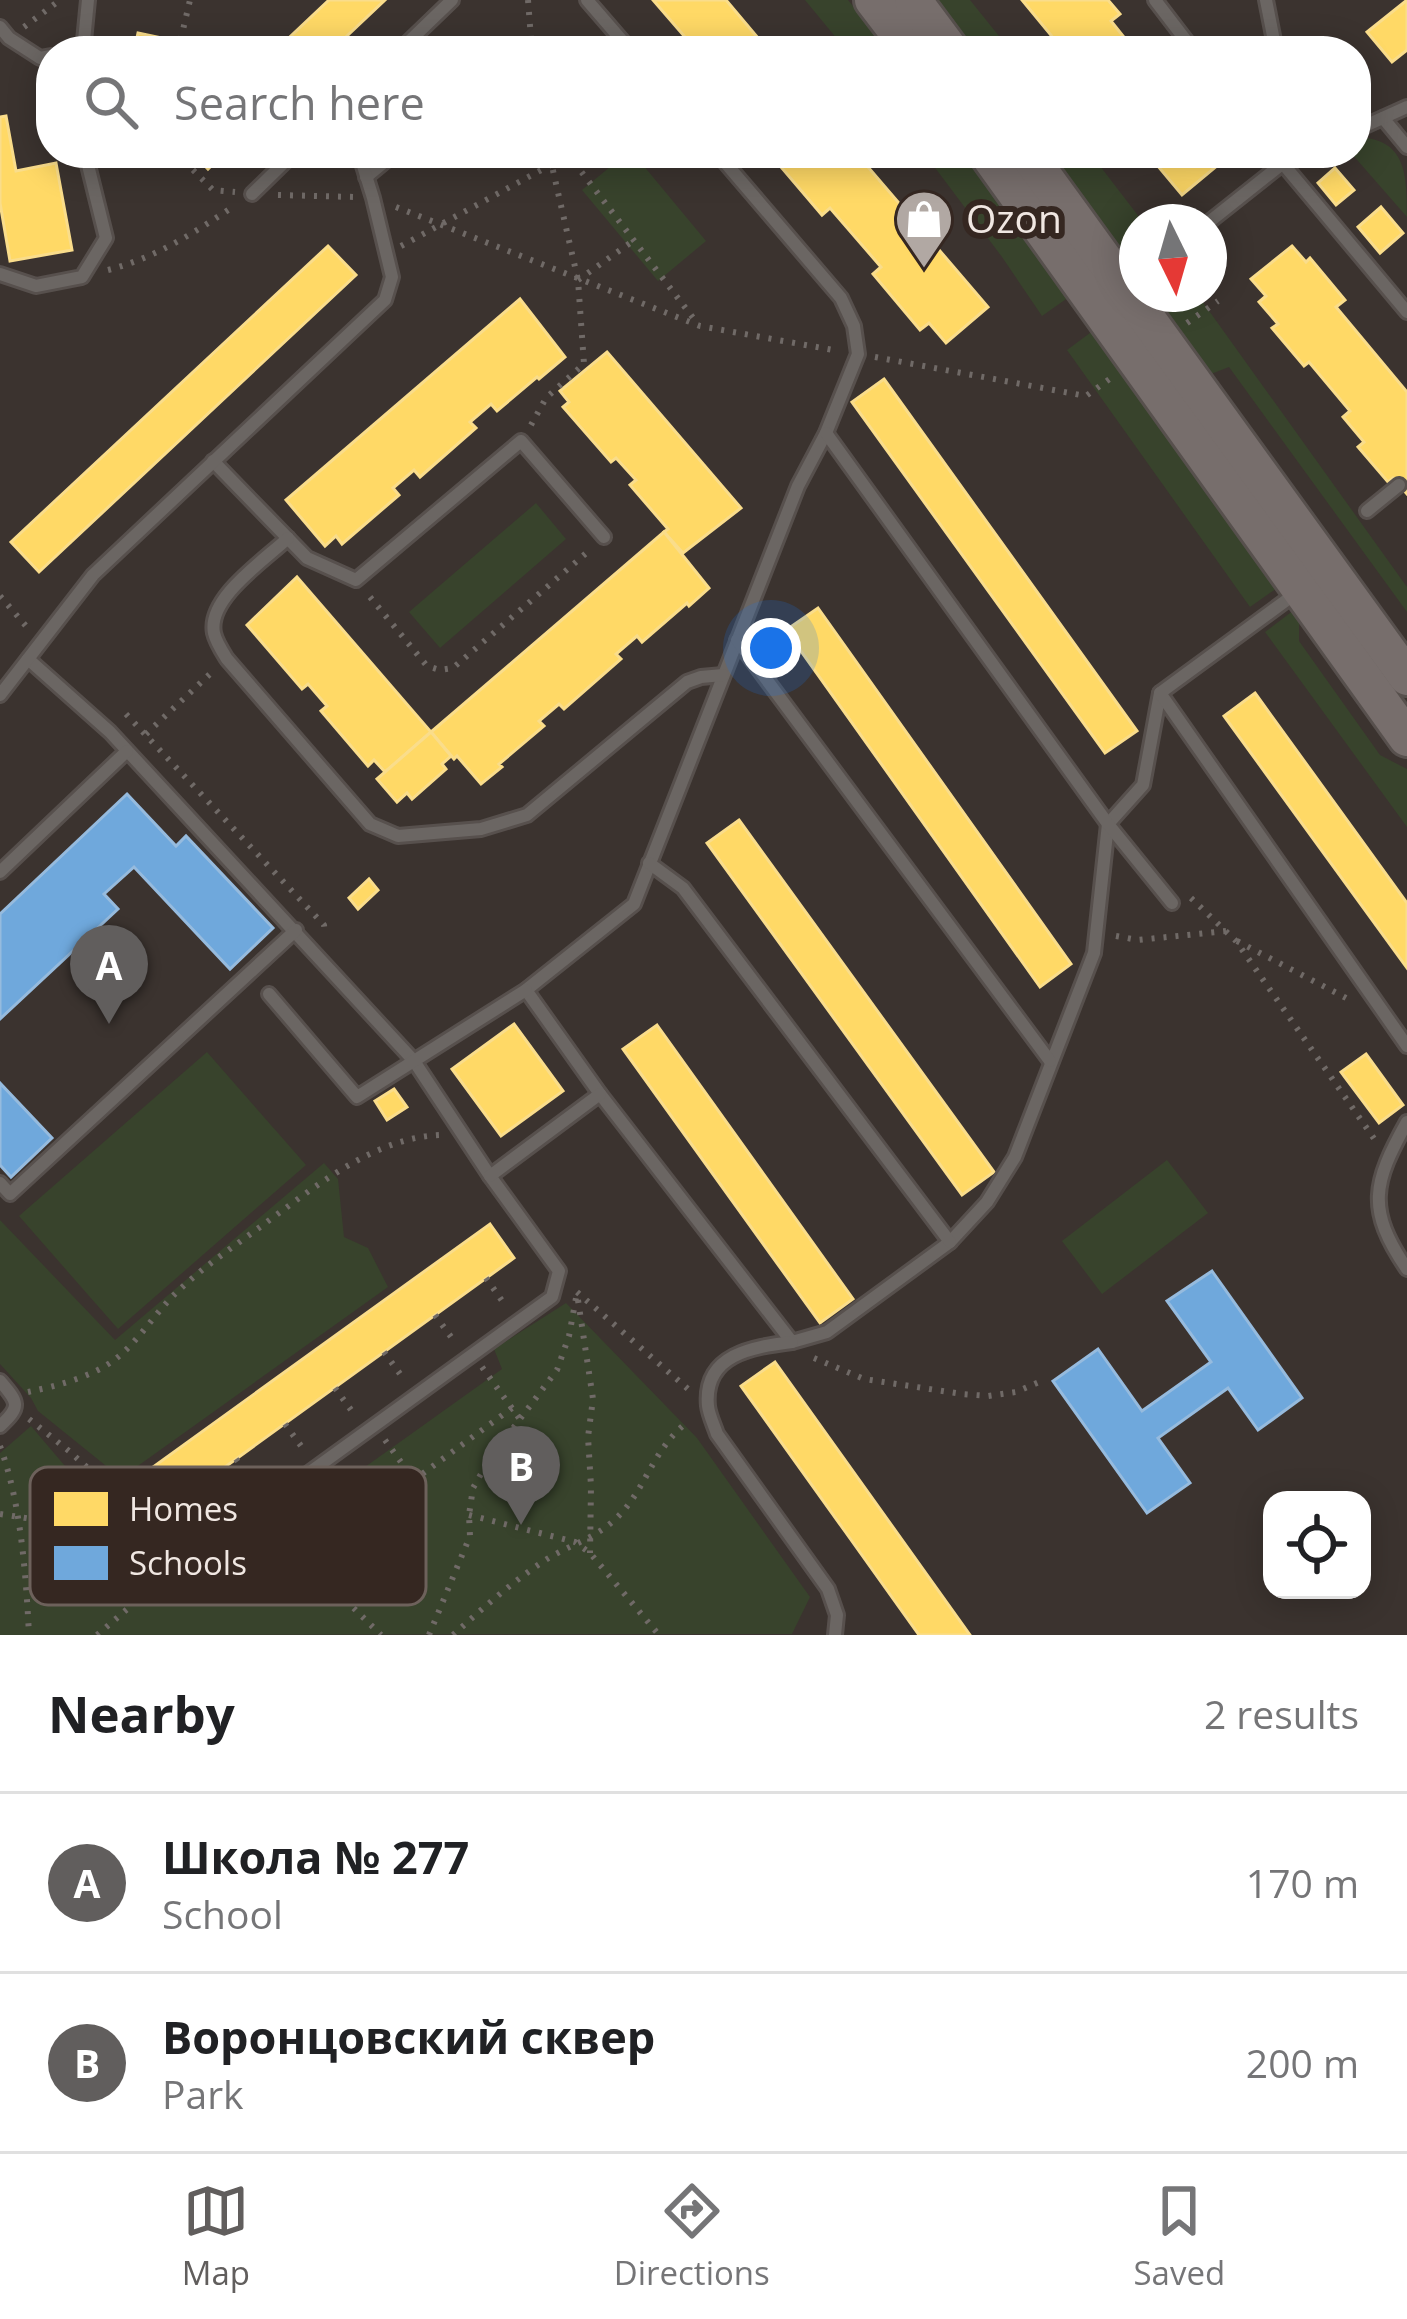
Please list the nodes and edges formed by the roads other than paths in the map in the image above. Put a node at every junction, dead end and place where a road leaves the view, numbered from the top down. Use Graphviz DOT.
graph roads {
  1 [pos="88,0"];
  2 [pos="452,0"];
  3 [pos="587,0"];
  4 [pos="874,0"];
  5 [pos="913,0"];
  6 [pos="1155,0"];
  7 [pos="1267,0"];
  8 [pos="4,33"];
  9 [pos="84,36"];
  10 [pos="415,36"];
  11 [pos="618,36"];
  12 [pos="901,36"];
  13 [pos="940,36"];
  14 [pos="1183,36"];
  15 [pos="1273,36"];
  16 [pos="36,55"];
  17 [pos="1407,107"];
  18 [pos="1383,118"];
  19 [pos="1371,123"];
  20 [pos="1407,147"];
  21 [pos="89,168"];
  22 [pos="279,168"];
  23 [pos="363,168"];
  24 [pos="376,168"];
  25 [pos="730,168"];
  26 [pos="1001,168"];
  27 [pos="1037,168"];
  28 [pos="1267,168"];
  29 [pos="1288,168"];
  30 [pos="366,177"];
  31 [pos="252,194"];
  32 [pos="1227,205"];
  33 [pos="0,274"];
  34 [pos="1119,290"];
  35 [pos="1132,312"];
  36 [pos="1136,312"];
  37 [pos="1407,312"];
  38 [pos="826,434"];
  39 [pos="213,461"];
  40 [pos="1399,485"];
  41 [pos="1367,511"];
  42 [pos="288,538"];
  43 [pos="604,538"];
  44 [pos="1330,569"];
  45 [pos="1300,591"];
  46 [pos="737,640"];
  47 [pos="28,659"];
  48 [pos="724,676"];
  49 [pos="1407,677"];
  50 [pos="1160,694"];
  51 [pos="0,695"];
  52 [pos="1407,738"];
  53 [pos="127,751"];
  54 [pos="1108,824"];
  55 [pos="649,863"];
  56 [pos="0,872"];
  57 [pos="1172,903"];
  58 [pos="296,930"];
  59 [pos="526,990"];
  60 [pos="269,994"];
  61 [pos="1407,1046"];
  62 [pos="414,1061"];
  63 [pos="1050,1061"];
  64 [pos="600,1094"];
  65 [pos="1407,1122"];
  66 [pos="490,1176"];
  67 [pos="0,1184"];
  68 [pos="950,1242"];
  69 [pos="1407,1269"];
  70 [pos="792,1342"];
  71 [pos="0,1381"];
  72 [pos="0,1426"];
  73 [pos="316,1467"];
  74 [pos="835,1635"];
  1 -- 9 [label="lane"];
  2 -- 10 [label="lane"];
  3 -- 11 [label="lane"];
  4 -- 12 [label="street"];
  5 -- 13 [label="street"];
  6 -- 14 [label="lane"];
  7 -- 15 [label="lane"];
  8 -- 16 [label="lane"];
  17 -- 18 [label="lane"];
  18 -- 19 [label="lane"];
  18 -- 20 [label="lane"];
  21 -- 33 [label="lane"];
  22 -- 31 [label="lane"];
  23 -- 30 [label="lane"];
  24 -- 30 [label="lane"];
  25 -- 38 [label="lane"];
  26 -- 34 [label="street"];
  27 -- 34 [label="street"];
  28 -- 32 [label="lane"];
  29 -- 37 [label="lane"];
  30 -- 39 [label="lane"];
  35 -- 45 [label="street"];
  36 -- 44 [label="street"];
  38 -- 46 [label="lane"];
  38 -- 54 [label="lane"];
  39 -- 42 [label="lane"];
  39 -- 47 [label="lane"];
  40 -- 41 [label="lane"];
  42 -- 43 [label="lane"];
  42 -- 48 [label="lane"];
  44 -- 45 [label="lane"];
  44 -- 49 [label="street"];
  45 -- 50 [label="lane"];
  45 -- 52 [label="street"];
  46 -- 48 [label="lane"];
  46 -- 63 [label="lane"];
  47 -- 51 [label="lane"];
  47 -- 53 [label="lane"];
  48 -- 55 [label="lane"];
  50 -- 54 [label="lane"];
  50 -- 61 [label="lane"];
  53 -- 56 [label="lane"];
  53 -- 58 [label="lane"];
  54 -- 57 [label="lane"];
  54 -- 63 [label="lane"];
  55 -- 59 [label="lane"];
  55 -- 68 [label="lane"];
  58 -- 62 [label="lane"];
  58 -- 67 [label="lane"];
  59 -- 62 [label="lane"];
  59 -- 64 [label="lane"];
  60 -- 62 [label="lane"];
  62 -- 66 [label="lane"];
  63 -- 68 [label="lane"];
  64 -- 66 [label="lane"];
  64 -- 70 [label="lane"];
  65 -- 69 [label="lane"];
  66 -- 73 [label="lane"];
  68 -- 70 [label="lane"];
  70 -- 74 [label="lane"];
  71 -- 72 [label="lane"];
}
